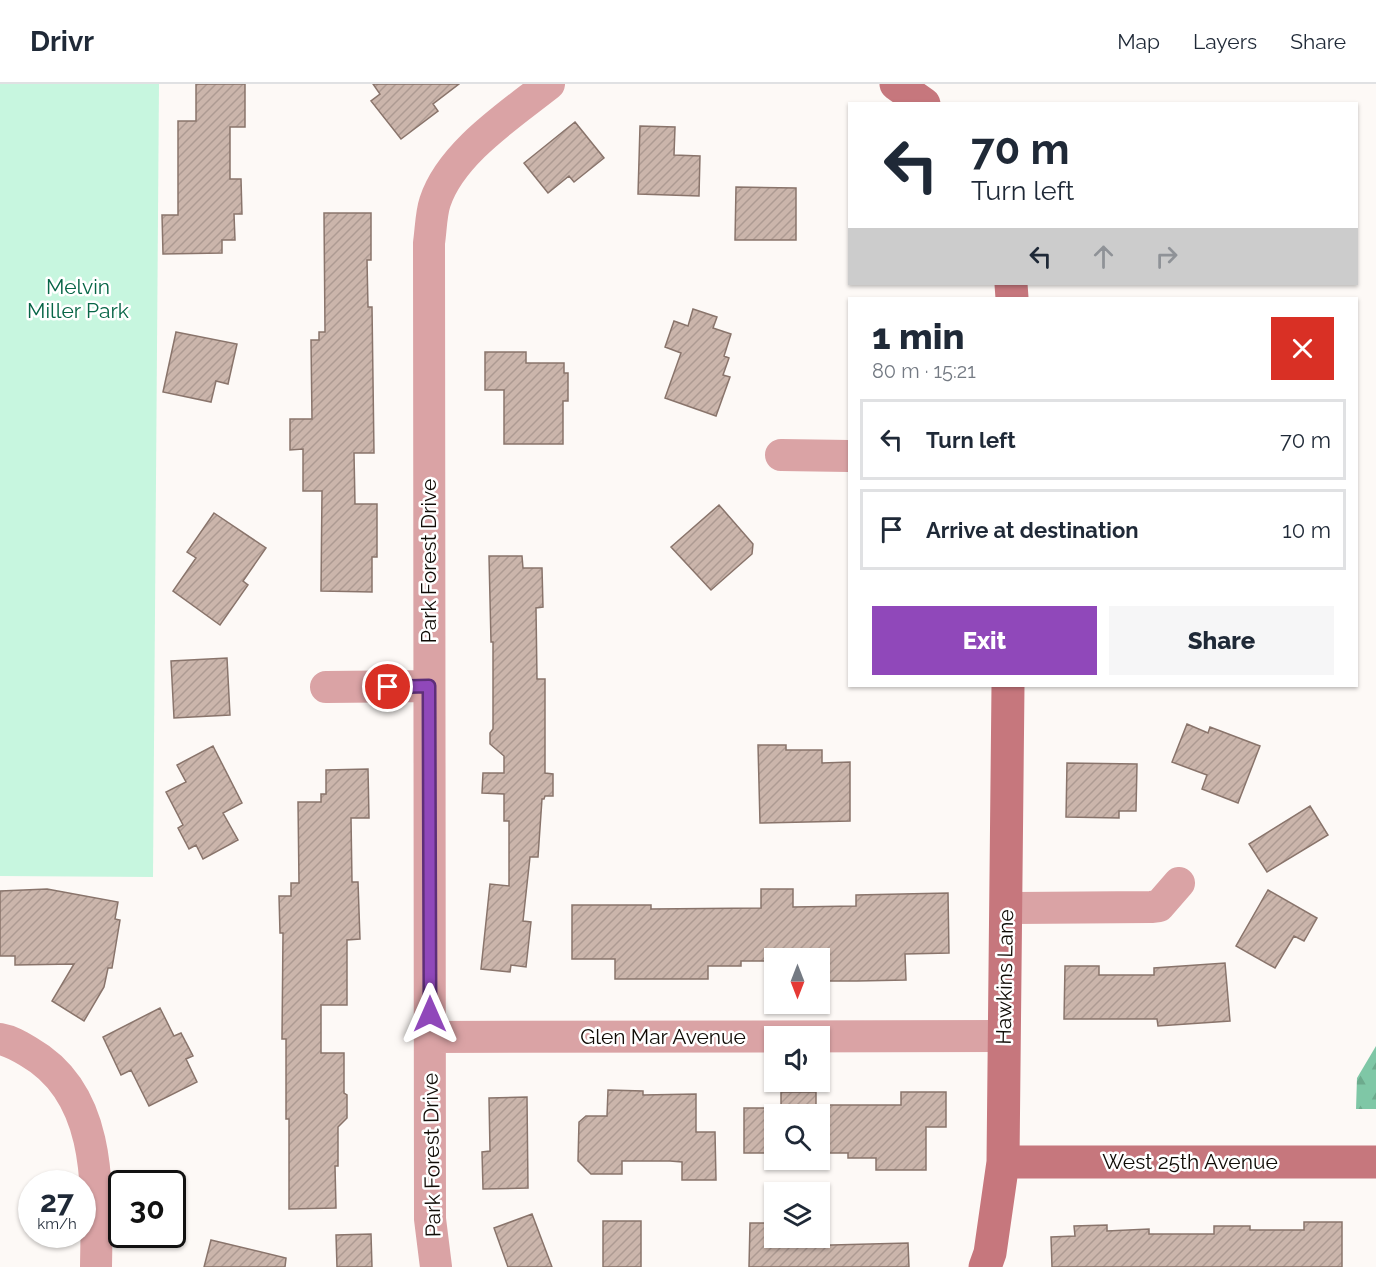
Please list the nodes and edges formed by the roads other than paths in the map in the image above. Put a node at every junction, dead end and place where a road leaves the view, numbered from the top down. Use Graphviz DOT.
graph roads {
  1 [pos="549,84"];
  2 [pos="896,84"];
  3 [pos="921,102"];
  4 [pos="781,455"];
  5 [pos="848,456"];
  6 [pos="429,686"];
  7 [pos="326,687"];
  8 [pos="1008,687"];
  9 [pos="1179,883"];
  10 [pos="1006,908"];
  11 [pos="1005,1036"];
  12 [pos="430,1037"];
  13 [pos="0,1039"];
  14 [pos="1003,1162"];
  15 [pos="1376,1162"];
  16 [pos="96,1267"];
  17 [pos="436,1267"];
  18 [pos="985,1267"];
  1 -- 6 [label="street, Park Forest Drive"];
  2 -- 3 [label="street"];
  4 -- 5 [label="street"];
  6 -- 7 [label="street"];
  6 -- 12 [label="street, Park Forest Drive"];
  8 -- 10 [label="street, Hawkins Lane"];
  9 -- 10 [label="street"];
  10 -- 11 [label="street, Hawkins Lane"];
  11 -- 12 [label="street, Glen Mar Avenue"];
  11 -- 14 [label="street, Hawkins Lane"];
  12 -- 17 [label="street, Park Forest Drive"];
  13 -- 16 [label="street"];
  14 -- 15 [label="street, West 25th Avenue"];
  14 -- 18 [label="street, Hawkins Lane"];
}
